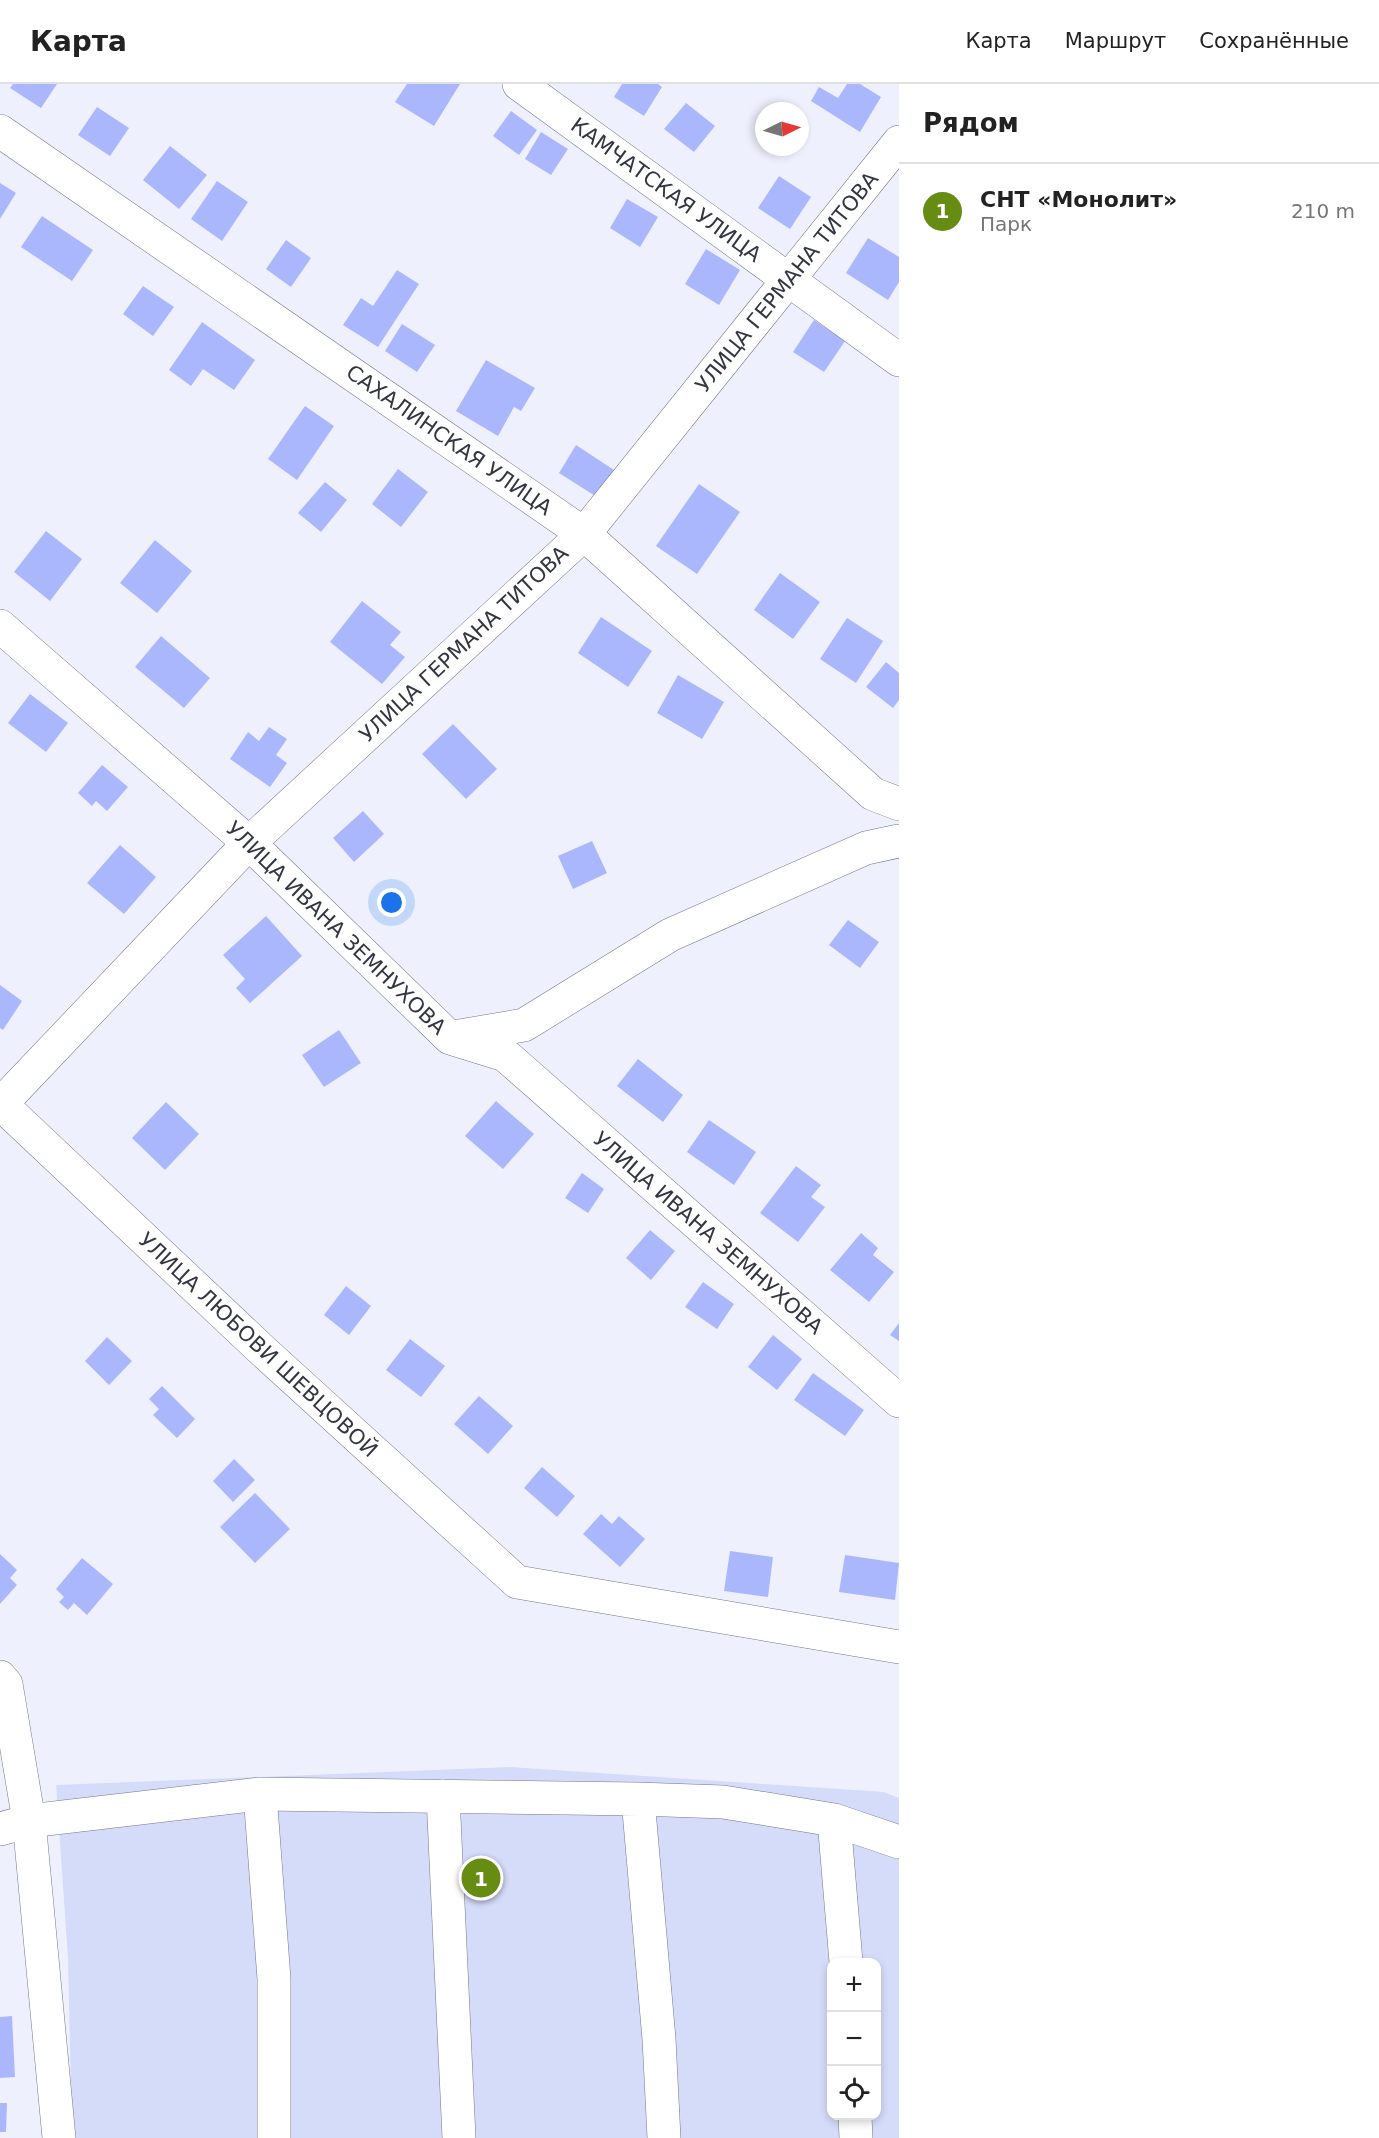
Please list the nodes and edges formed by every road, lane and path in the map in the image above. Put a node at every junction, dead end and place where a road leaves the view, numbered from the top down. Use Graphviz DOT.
graph roads {
  1 [pos="519,84"];
  2 [pos="0,131"];
  3 [pos="896,147"];
  4 [pos="789,279"];
  5 [pos="899,360"];
  6 [pos="584,534"];
  7 [pos="0,626"];
  8 [pos="899,804"];
  9 [pos="899,841"];
  10 [pos="249,843"];
  11 [pos="450,1038"];
  12 [pos="0,1105"];
  13 [pos="899,1401"];
  14 [pos="899,1647"];
  15 [pos="0,1677"];
  16 [pos="260,1794"];
  17 [pos="443,1796"];
  18 [pos="638,1799"];
  19 [pos="834,1820"];
  20 [pos="14,1825"];
  21 [pos="899,1842"];
  22 [pos="846,1958"];
  23 [pos="855,2120"];
  24 [pos="59,2138"];
  25 [pos="274,2138"];
  26 [pos="459,2138"];
  27 [pos="664,2138"];
  28 [pos="856,2138"];
  1 -- 4 [label="street, КАМЧАТСКАЯ УЛИЦА"];
  2 -- 6 [label="street, САХАЛИНСКАЯ УЛИЦА"];
  3 -- 4 [label="street, УЛИЦА ГЕРМАНА ТИТОВА"];
  4 -- 5 [label="street, КАМЧАТСКАЯ УЛИЦА"];
  4 -- 6 [label="street, УЛИЦА ГЕРМАНА ТИТОВА"];
  6 -- 8 [label="street, САХАЛИНСКАЯ УЛИЦА"];
  6 -- 10 [label="street, УЛИЦА ГЕРМАНА ТИТОВА"];
  7 -- 10 [label="street, УЛИЦА ИВАНА ЗЕМНУХОВА"];
  9 -- 11 [label="street"];
  10 -- 11 [label="street, УЛИЦА ИВАНА ЗЕМНУХОВА"];
  10 -- 12 [label="street, УЛИЦА ГЕРМАНА ТИТОВА"];
  11 -- 13 [label="street, УЛИЦА ИВАНА ЗЕМНУХОВА"];
  12 -- 14 [label="street, УЛИЦА ЛЮБОВИ ШЕВЦОВОЙ"];
  15 -- 20 [label="street"];
  16 -- 17 [label="street"];
  16 -- 20 [label="street"];
  16 -- 25 [label="street"];
  17 -- 18 [label="street"];
  17 -- 26 [label="street"];
  18 -- 19 [label="street"];
  18 -- 27 [label="street"];
  19 -- 21 [label="street"];
  19 -- 22 [label="street"];
  20 -- 24 [label="street"];
  23 -- 28 [label="street"];
}
